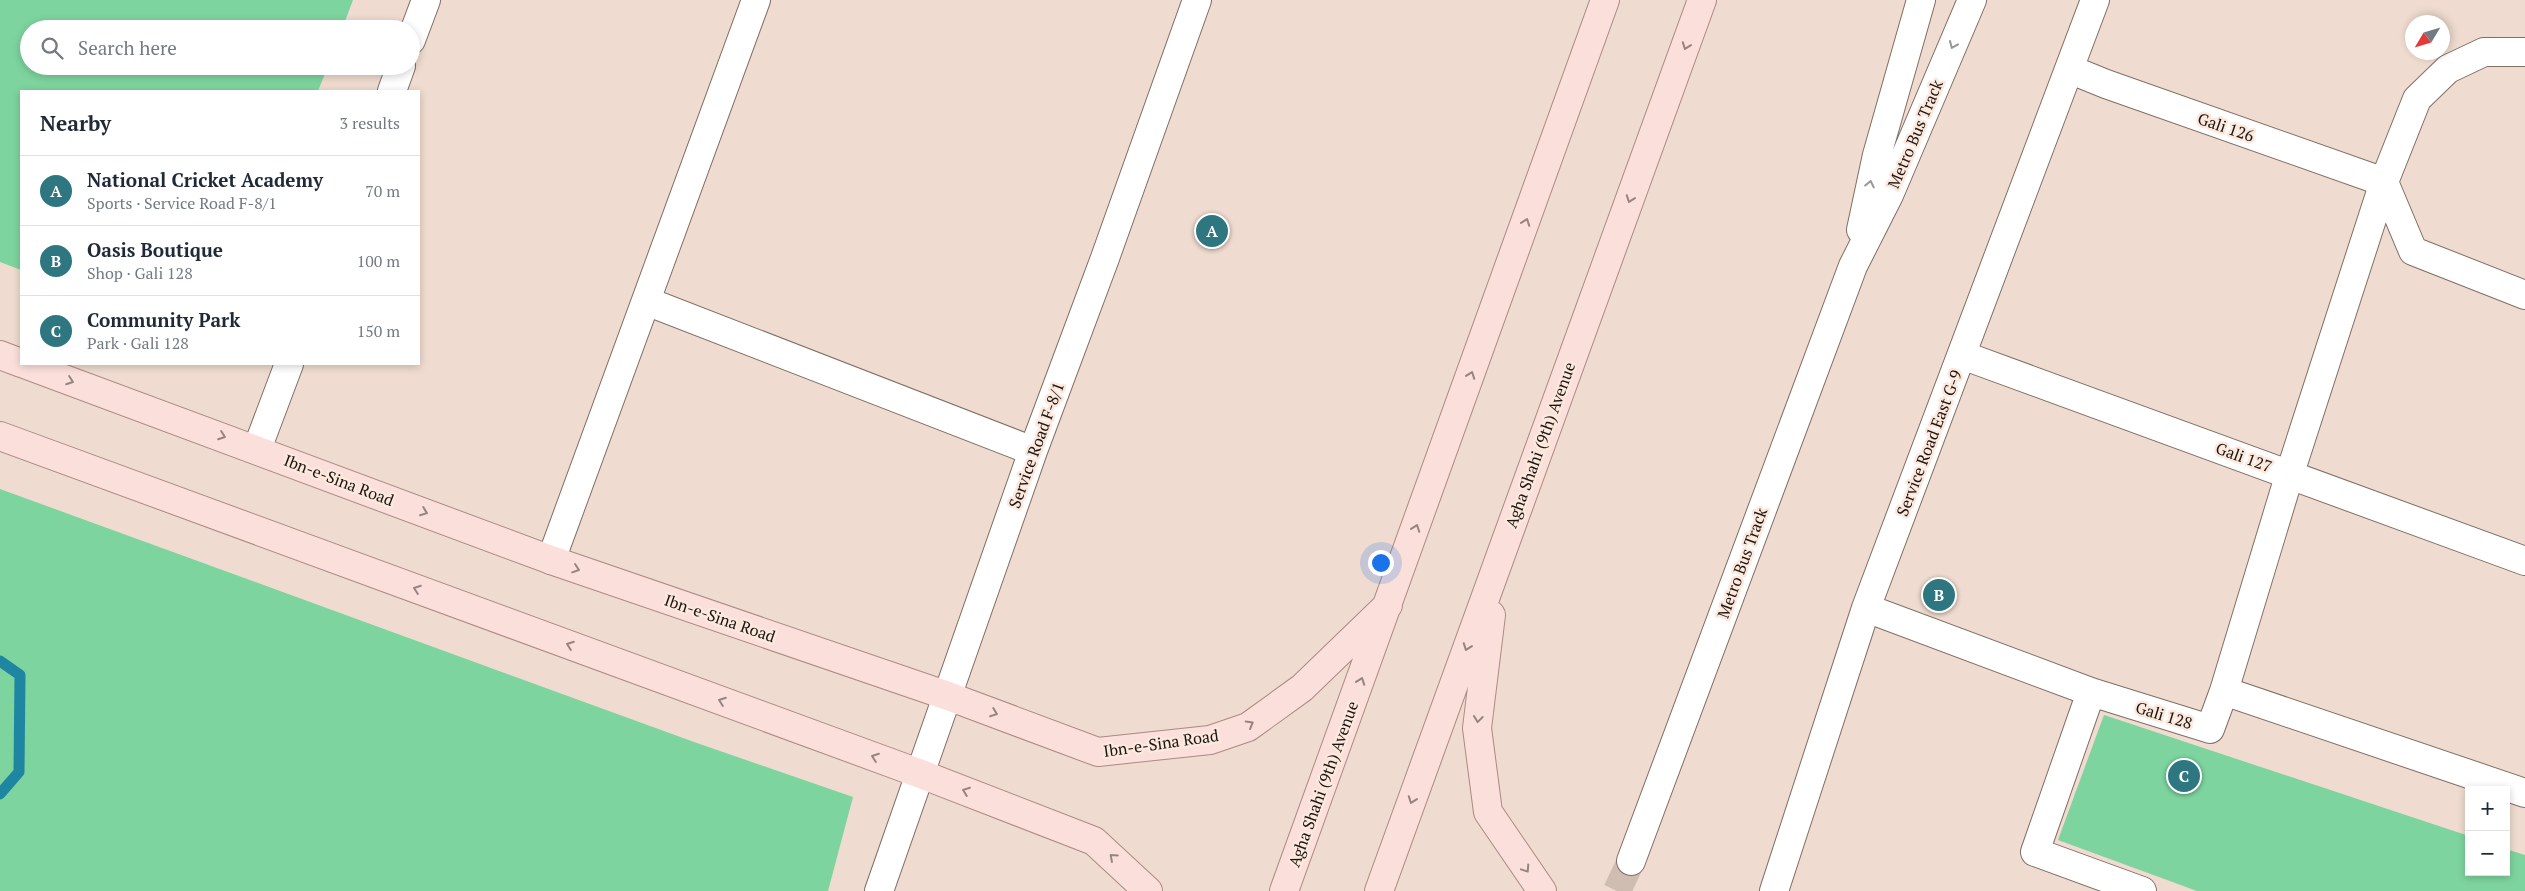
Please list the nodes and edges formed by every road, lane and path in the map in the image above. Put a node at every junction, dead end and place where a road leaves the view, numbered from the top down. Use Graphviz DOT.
graph roads {
  1 [pos="426,0"];
  2 [pos="756,0"];
  3 [pos="1197,0"];
  4 [pos="1605,0"];
  5 [pos="1702,0"];
  6 [pos="1920,0"];
  7 [pos="1972,0"];
  8 [pos="2095,0"];
  9 [pos="418,20"];
  10 [pos="2525,52"];
  11 [pos="2069,69"];
  12 [pos="398,75"];
  13 [pos="392,90"];
  14 [pos="2384,182"];
  15 [pos="1853,266"];
  16 [pos="2525,296"];
  17 [pos="646,301"];
  18 [pos="0,355"];
  19 [pos="1962,355"];
  20 [pos="20,362"];
  21 [pos="28,365"];
  22 [pos="289,365"];
  23 [pos="0,436"];
  24 [pos="257,449"];
  25 [pos="1033,451"];
  26 [pos="2290,473"];
  27 [pos="550,560"];
  28 [pos="2525,560"];
  29 [pos="1497,566"];
  30 [pos="1388,604"];
  31 [pos="1866,608"];
  32 [pos="2224,691"];
  33 [pos="2091,692"];
  34 [pos="948,696"];
  35 [pos="920,774"];
  36 [pos="2525,793"];
  37 [pos="1631,861"];
  38 [pos="879,891"];
  39 [pos="1148,891"];
  40 [pos="1284,891"];
  41 [pos="1379,891"];
  42 [pos="1542,891"];
  43 [pos="1774,891"];
  44 [pos="2142,891"];
  1 -- 9 [label="street"];
  2 -- 17 [label="street"];
  3 -- 25 [label="street, Service Road F-8/1"];
  30 -- 4 [label="main road, Agha Shahi (9th) Avenue, one-way"];
  5 -- 29 [label="main road, Agha Shahi (9th) Avenue, one-way"];
  15 -- 6 [label="street, Metro Bus Track, one-way"];
  7 -- 15 [label="street, Metro Bus Track, one-way"];
  8 -- 11 [label="street, Service Road East G-9"];
  10 -- 14 [label="street"];
  11 -- 14 [label="street, Gali 126"];
  11 -- 19 [label="street, Service Road East G-9"];
  12 -- 13 [label="street"];
  14 -- 16 [label="street"];
  14 -- 26 [label="street"];
  15 -- 37 [label="street, Metro Bus Track"];
  17 -- 25 [label="street"];
  17 -- 27 [label="street"];
  18 -- 20 [label="main road, Ibn-e-Sina Road"];
  19 -- 26 [label="street, Gali 127"];
  19 -- 31 [label="street, Service Road East G-9"];
  21 -- 24 [label="main road, Ibn-e-Sina Road, one-way"];
  22 -- 24 [label="street"];
  35 -- 23 [label="main road, one-way"];
  24 -- 27 [label="main road, Ibn-e-Sina Road, one-way"];
  25 -- 34 [label="street, Service Road F-8/1"];
  26 -- 28 [label="street, Gali 127"];
  26 -- 32 [label="street"];
  27 -- 34 [label="main road, Ibn-e-Sina Road, one-way"];
  29 -- 41 [label="main road, Agha Shahi (9th) Avenue, one-way"];
  29 -- 42 [label="main road, one-way"];
  34 -- 30 [label="main road, Ibn-e-Sina Road, one-way"];
  40 -- 30 [label="main road, Agha Shahi (9th) Avenue, one-way"];
  31 -- 33 [label="street, Gali 128"];
  31 -- 43 [label="street, Service Road East G-9"];
  32 -- 33 [label="street, Gali 128"];
  32 -- 36 [label="street"];
  33 -- 44 [label="street"];
  34 -- 35 [label="street, Service Road F-8/1"];
  35 -- 38 [label="street, Service Road F-8/1"];
  39 -- 35 [label="main road, one-way"];
}
